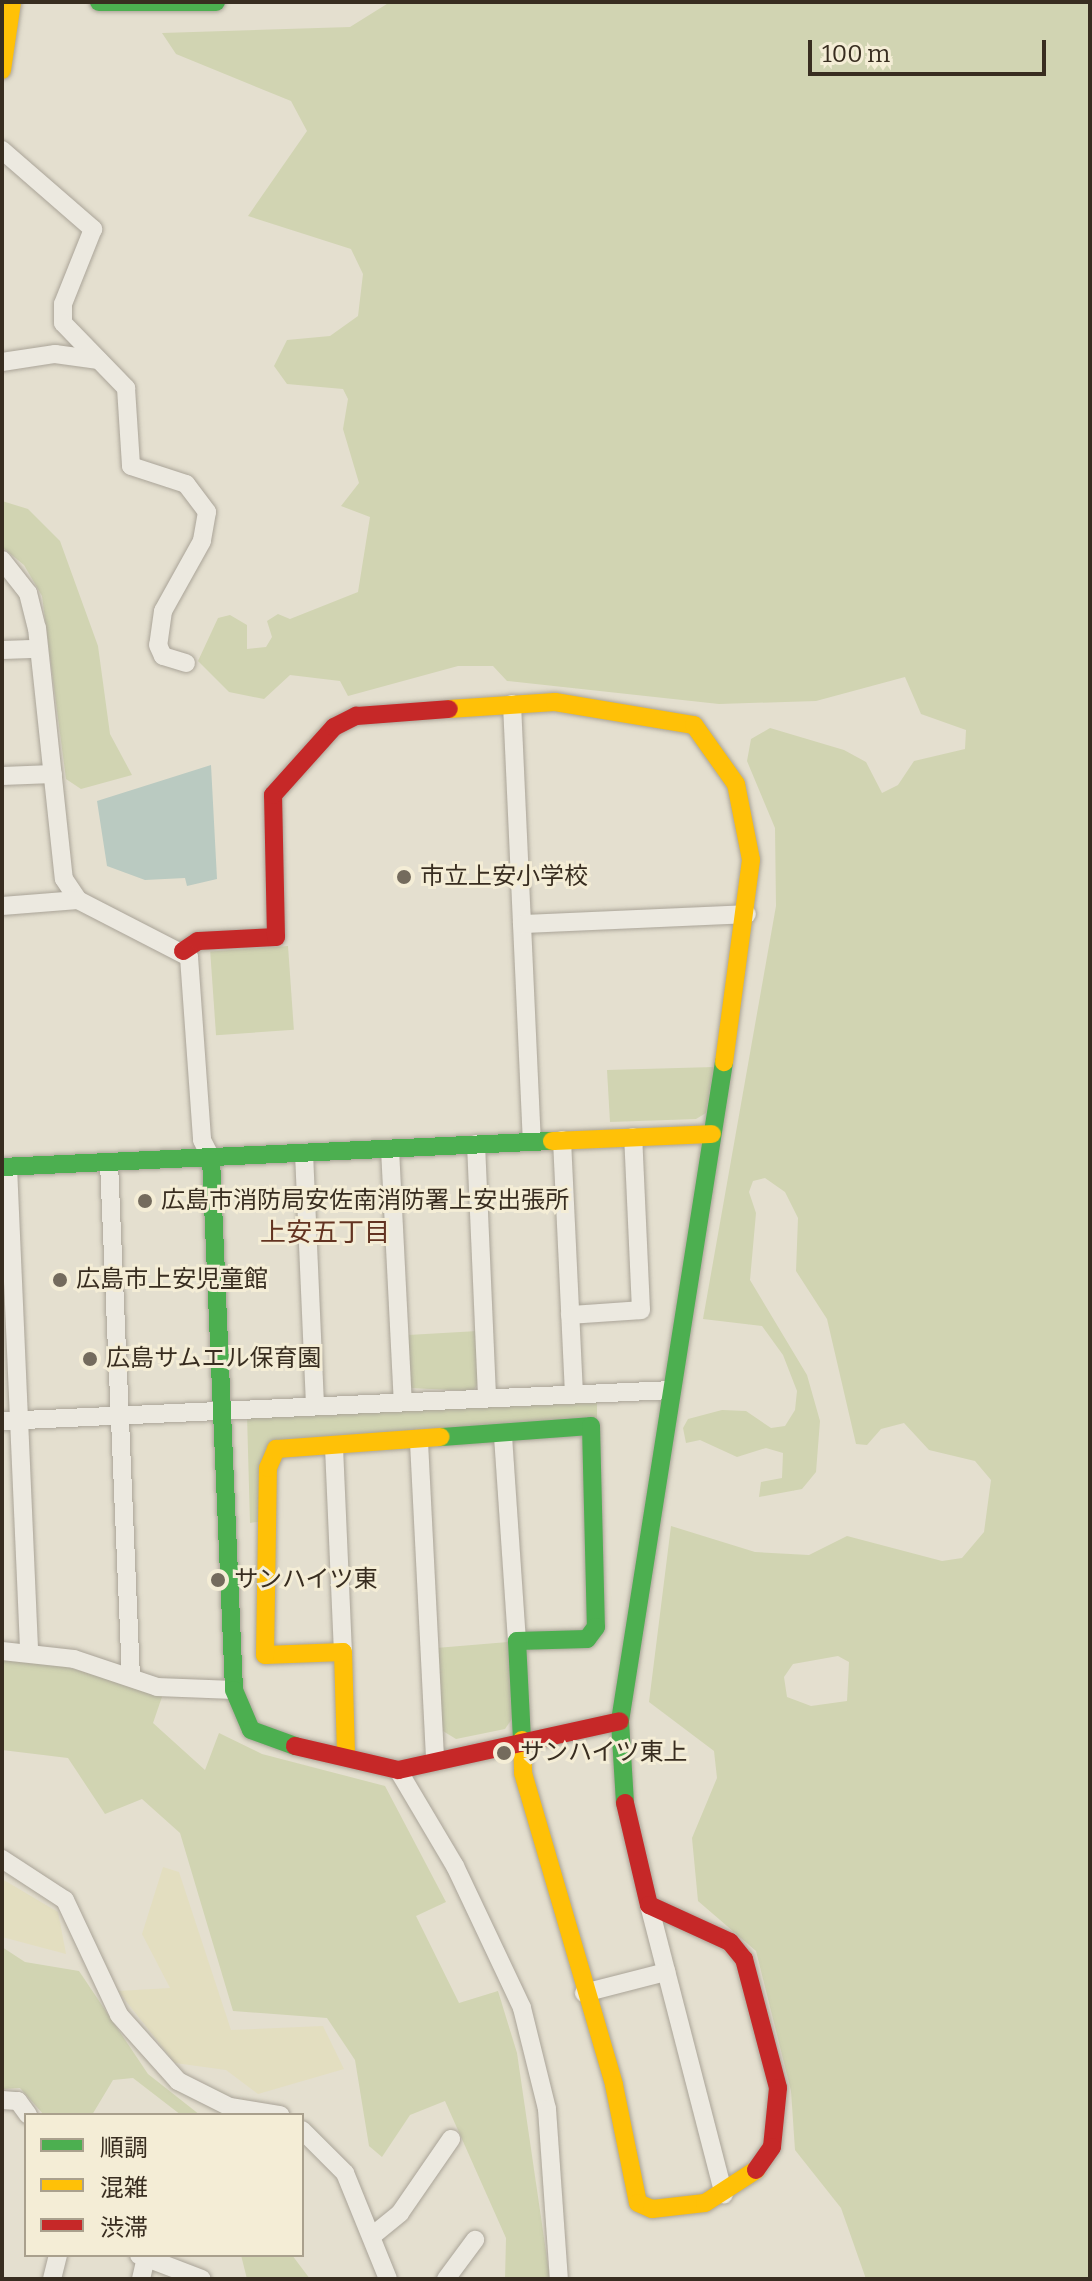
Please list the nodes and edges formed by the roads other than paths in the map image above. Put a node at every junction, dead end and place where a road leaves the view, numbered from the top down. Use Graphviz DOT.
graph roads {
  1 [pos="12,2"];
  2 [pos="99,2"];
  3 [pos="216,2"];
  4 [pos="2,70"];
  5 [pos="2,150"];
  6 [pos="99,360"];
  7 [pos="2,362"];
  8 [pos="2,560"];
  9 [pos="39,649"];
  10 [pos="2,650"];
  11 [pos="186,663"];
  12 [pos="512,704"];
  13 [pos="53,774"];
  14 [pos="2,776"];
  15 [pos="78,900"];
  16 [pos="2,906"];
  17 [pos="747,914"];
  18 [pos="522,924"];
  19 [pos="183,951"];
  20 [pos="712,1134"];
  21 [pos="633,1137"];
  22 [pos="562,1140"];
  23 [pos="532,1141"];
  24 [pos="476,1144"];
  25 [pos="390,1149"];
  26 [pos="304,1153"];
  27 [pos="211,1158"];
  28 [pos="109,1163"];
  29 [pos="5,1167"];
  30 [pos="570,1315"];
  31 [pos="671,1390"];
  32 [pos="574,1394"];
  33 [pos="487,1398"];
  34 [pos="403,1402"];
  35 [pos="315,1406"];
  36 [pos="222,1410"];
  37 [pos="120,1415"];
  38 [pos="10,1421"];
  39 [pos="503,1436"];
  40 [pos="419,1442"];
  41 [pos="334,1447"];
  42 [pos="517,1641"];
  43 [pos="29,1650"];
  44 [pos="2,1651"];
  45 [pos="343,1652"];
  46 [pos="131,1677"];
  47 [pos="234,1690"];
  48 [pos="620,1721"];
  49 [pos="522,1741"];
  50 [pos="346,1753"];
  51 [pos="435,1758"];
  52 [pos="398,1770"];
  53 [pos="2,1859"];
  54 [pos="649,1905"];
  55 [pos="666,1972"];
  56 [pos="584,1993"];
  57 [pos="2,2100"];
  58 [pos="27,2113"];
  59 [pos="268,2113"];
  60 [pos="304,2132"];
  61 [pos="451,2139"];
  62 [pos="724,2194"];
  63 [pos="372,2236"];
  64 [pos="475,2240"];
  65 [pos="58,2257"];
  66 [pos="142,2257"];
  67 [pos="52,2279"];
  68 [pos="141,2279"];
  69 [pos="202,2279"];
  70 [pos="388,2279"];
  71 [pos="446,2279"];
  72 [pos="559,2279"];
  1 -- 4 [label="street"];
  2 -- 3 [label="street"];
  5 -- 6 [label="street"];
  6 -- 7 [label="street"];
  6 -- 11 [label="street"];
  8 -- 9 [label="street"];
  9 -- 10 [label="street"];
  9 -- 13 [label="street"];
  12 -- 17 [label="street"];
  12 -- 18 [label="street"];
  12 -- 19 [label="street"];
  13 -- 14 [label="street"];
  13 -- 15 [label="street"];
  15 -- 16 [label="street"];
  15 -- 19 [label="street"];
  17 -- 18 [label="street"];
  17 -- 20 [label="street"];
  18 -- 23 [label="street"];
  19 -- 27 [label="street"];
  20 -- 21 [label="street"];
  20 -- 31 [label="street"];
  21 -- 22 [label="street"];
  21 -- 30 [label="street"];
  22 -- 23 [label="street"];
  22 -- 30 [label="street"];
  23 -- 24 [label="street"];
  24 -- 25 [label="street"];
  24 -- 33 [label="street"];
  25 -- 26 [label="street"];
  25 -- 34 [label="street"];
  26 -- 27 [label="street"];
  26 -- 35 [label="street"];
  27 -- 28 [label="street"];
  27 -- 36 [label="street"];
  28 -- 29 [label="street"];
  28 -- 37 [label="street"];
  29 -- 38 [label="street"];
  30 -- 32 [label="street"];
  31 -- 32 [label="street"];
  31 -- 48 [label="street"];
  32 -- 33 [label="street"];
  33 -- 34 [label="street"];
  34 -- 35 [label="street"];
  35 -- 36 [label="street"];
  36 -- 37 [label="street"];
  36 -- 47 [label="street"];
  37 -- 38 [label="street"];
  37 -- 46 [label="street"];
  38 -- 43 [label="street"];
  39 -- 40 [label="street"];
  39 -- 42 [label="street"];
  39 -- 42 [label="street"];
  40 -- 41 [label="street"];
  40 -- 51 [label="street"];
  41 -- 45 [label="street"];
  41 -- 45 [label="street"];
  42 -- 49 [label="street"];
  43 -- 44 [label="street"];
  43 -- 46 [label="street"];
  45 -- 50 [label="street"];
  46 -- 47 [label="street"];
  47 -- 50 [label="street"];
  48 -- 49 [label="street"];
  48 -- 54 [label="street"];
  49 -- 51 [label="street"];
  49 -- 56 [label="street"];
  50 -- 52 [label="street"];
  51 -- 52 [label="street"];
  52 -- 72 [label="street"];
  53 -- 59 [label="street"];
  54 -- 55 [label="street"];
  54 -- 62 [label="street"];
  55 -- 56 [label="street"];
  55 -- 62 [label="street"];
  56 -- 62 [label="street"];
  57 -- 58 [label="street"];
  60 -- 63 [label="street"];
  61 -- 63 [label="street"];
  63 -- 70 [label="street"];
  64 -- 71 [label="street"];
  65 -- 67 [label="street"];
  66 -- 68 [label="street"];
  66 -- 69 [label="street"];
}
